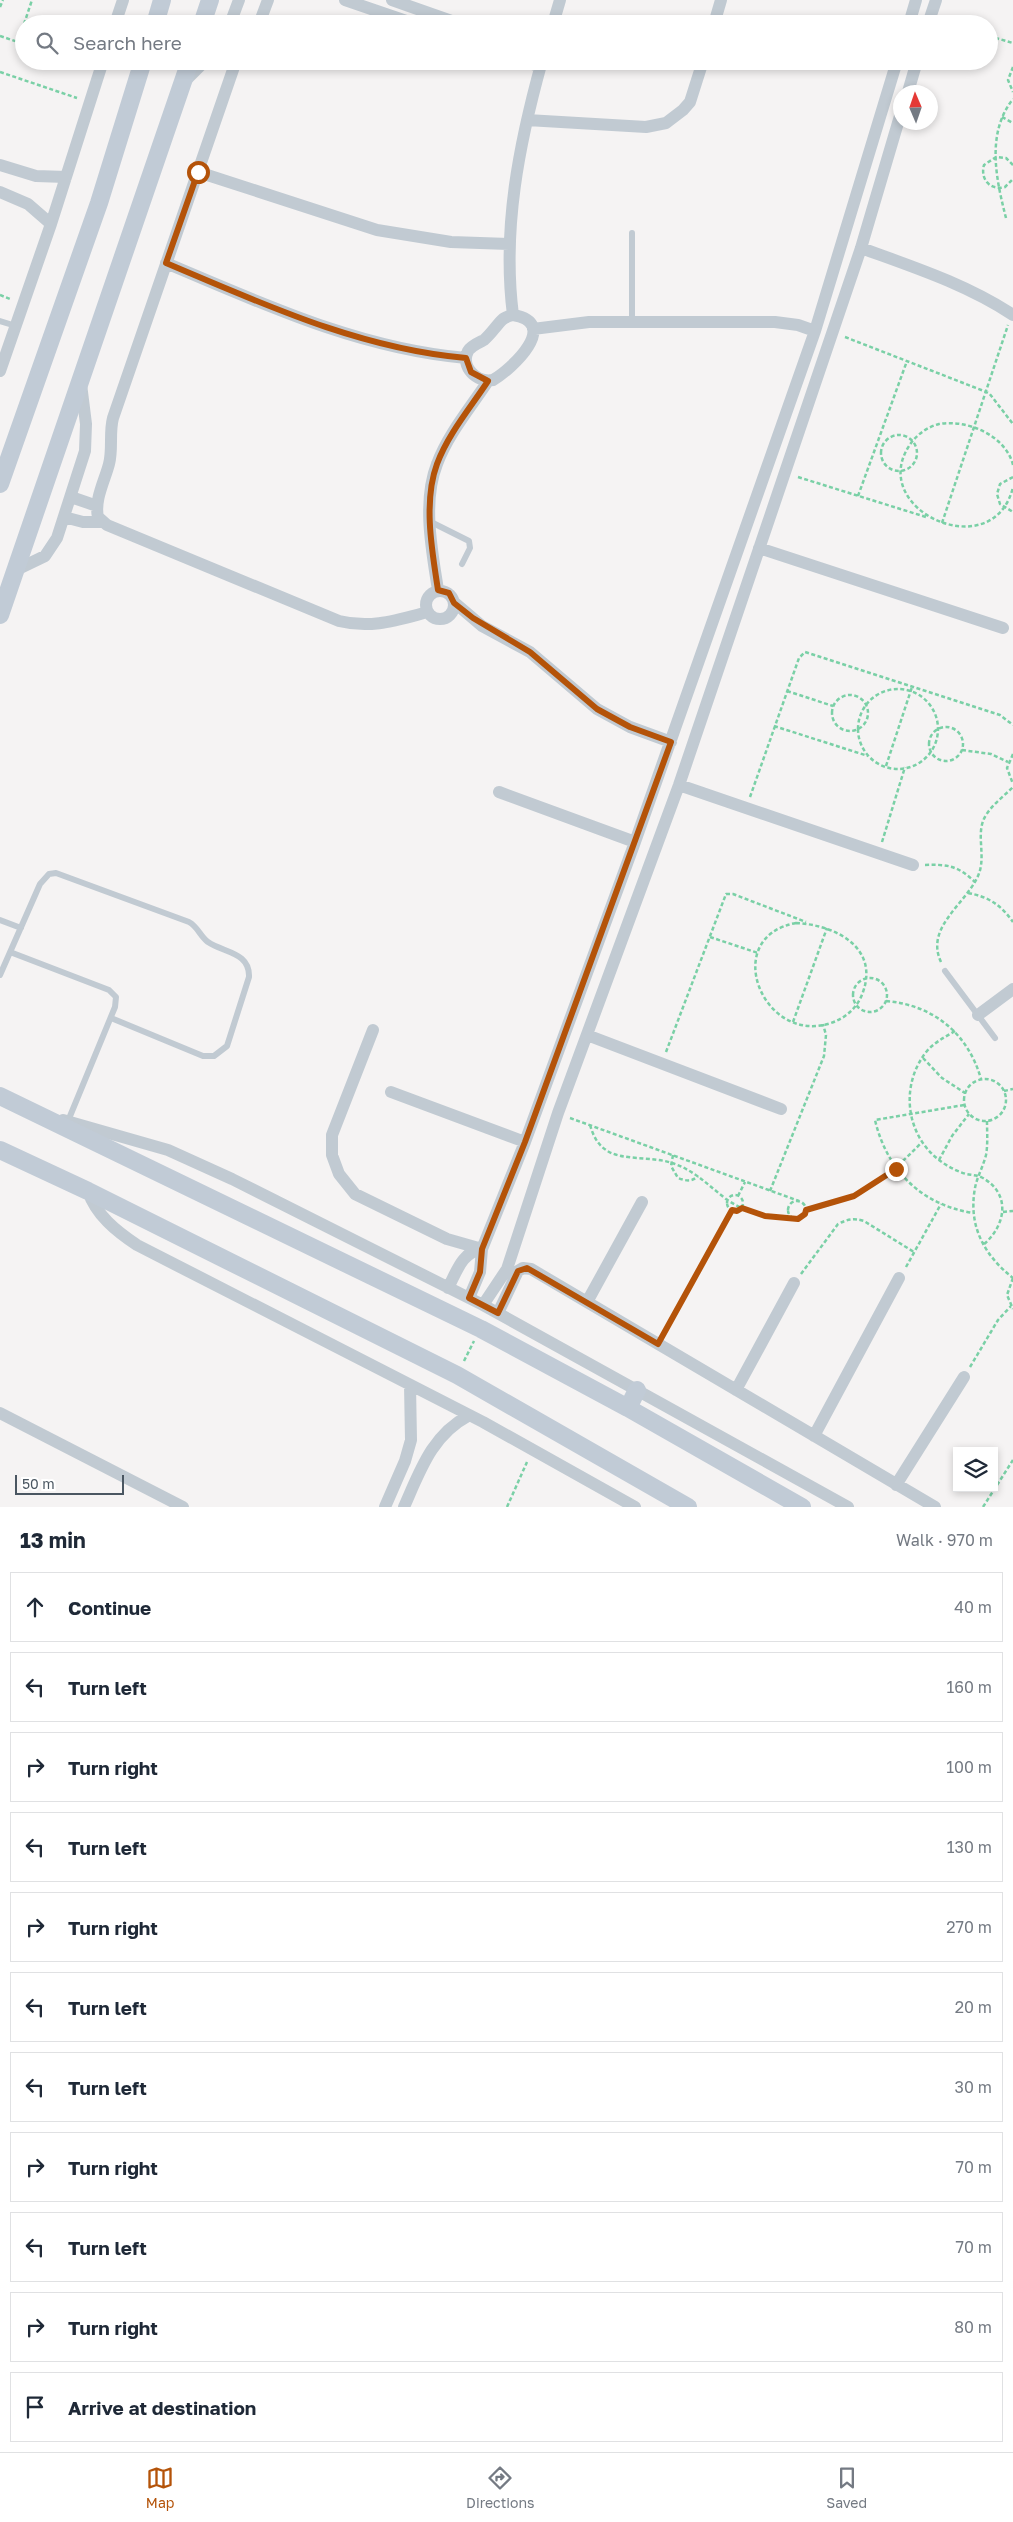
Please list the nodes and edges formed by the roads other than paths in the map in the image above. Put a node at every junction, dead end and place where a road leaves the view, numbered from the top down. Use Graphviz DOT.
graph roads {
  1 [pos="122,0"];
  2 [pos="162,0"];
  3 [pos="210,0"];
  4 [pos="239,0"];
  5 [pos="268,0"];
  6 [pos="345,0"];
  7 [pos="392,0"];
  8 [pos="560,0"];
  9 [pos="721,0"];
  10 [pos="916,0"];
  11 [pos="936,0"];
  12 [pos="118,15"];
  13 [pos="158,15"];
  14 [pos="205,15"];
  15 [pos="233,15"];
  16 [pos="262,15"];
  17 [pos="389,15"];
  18 [pos="434,15"];
  19 [pos="556,15"];
  20 [pos="717,15"];
  21 [pos="912,15"];
  22 [pos="931,15"];
  23 [pos="100,70"];
  24 [pos="140,70"];
  25 [pos="187,70"];
  26 [pos="196,70"];
  27 [pos="233,70"];
  28 [pos="540,70"];
  29 [pos="701,70"];
  30 [pos="894,70"];
  31 [pos="914,70"];
  32 [pos="184,82"];
  33 [pos="910,85"];
  34 [pos="527,120"];
  35 [pos="896,130"];
  36 [pos="0,166"];
  37 [pos="198,172"];
  38 [pos="66,177"];
  39 [pos="0,192"];
  40 [pos="51,224"];
  41 [pos="632,233"];
  42 [pos="509,244"];
  43 [pos="861,248"];
  44 [pos="166,263"];
  45 [pos="513,315"];
  46 [pos="1012,315"];
  47 [pos="0,321"];
  48 [pos="632,322"];
  49 [pos="16,326"];
  50 [pos="532,329"];
  51 [pos="815,331"];
  52 [pos="466,358"];
  53 [pos="0,370"];
  54 [pos="488,381"];
  55 [pos="81,382"];
  56 [pos="0,484"];
  57 [pos="71,497"];
  58 [pos="97,506"];
  59 [pos="64,516"];
  60 [pos="102,522"];
  61 [pos="431,522"];
  62 [pos="759,548"];
  63 [pos="462,564"];
  64 [pos="16,570"];
  65 [pos="438,590"];
  66 [pos="454,603"];
  67 [pos="428,612"];
  68 [pos="0,615"];
  69 [pos="442,619"];
  70 [pos="482,626"];
  71 [pos="1003,628"];
  72 [pos="671,742"];
  73 [pos="679,785"];
  74 [pos="499,792"];
  75 [pos="635,842"];
  76 [pos="913,865"];
  77 [pos="0,920"];
  78 [pos="21,928"];
  79 [pos="10,952"];
  80 [pos="946,971"];
  81 [pos="0,975"];
  82 [pos="1013,988"];
  83 [pos="978,1015"];
  84 [pos="111,1018"];
  85 [pos="373,1030"];
  86 [pos="587,1035"];
  87 [pos="995,1038"];
  88 [pos="391,1092"];
  89 [pos="0,1096"];
  90 [pos="781,1109"];
  91 [pos="35,1113"];
  92 [pos="68,1122"];
  93 [pos="525,1142"];
  94 [pos="0,1150"];
  95 [pos="88,1191"];
  96 [pos="642,1202"];
  97 [pos="482,1249"];
  98 [pos="900,1278"];
  99 [pos="794,1284"];
  100 [pos="448,1288"];
  101 [pos="469,1298"];
  102 [pos="587,1302"];
  103 [pos="483,1305"];
  104 [pos="498,1313"];
  105 [pos="964,1378"];
  106 [pos="410,1385"];
  107 [pos="637,1390"];
  108 [pos="736,1390"];
  109 [pos="628,1408"];
  110 [pos="0,1413"];
  111 [pos="468,1416"];
  112 [pos="814,1436"];
  113 [pos="896,1484"];
  114 [pos="183,1507"];
  115 [pos="385,1507"];
  116 [pos="404,1507"];
  117 [pos="635,1507"];
  118 [pos="688,1507"];
  119 [pos="802,1507"];
  120 [pos="848,1507"];
  121 [pos="935,1507"];
  1 -- 12 [label="street"];
  2 -- 13 [label="main road"];
  3 -- 14 [label="main road"];
  4 -- 15 [label="street"];
  5 -- 16 [label="street"];
  6 -- 17 [label="street"];
  7 -- 18 [label="street"];
  8 -- 19 [label="street"];
  9 -- 20 [label="street"];
  10 -- 21 [label="street"];
  11 -- 22 [label="street"];
  23 -- 38 [label="street"];
  24 -- 56 [label="main road"];
  25 -- 32 [label="main road"];
  26 -- 32 [label="street"];
  27 -- 37 [label="street"];
  28 -- 34 [label="street"];
  29 -- 34 [label="street"];
  30 -- 51 [label="street"];
  31 -- 33 [label="street"];
  32 -- 55 [label="main road"];
  34 -- 42 [label="street"];
  35 -- 43 [label="street"];
  36 -- 38 [label="street"];
  37 -- 42 [label="street"];
  37 -- 44 [label="street"];
  38 -- 40 [label="street"];
  39 -- 40 [label="street"];
  40 -- 49 [label="street"];
  41 -- 48 [label="lane"];
  42 -- 45 [label="street"];
  43 -- 46 [label="street"];
  43 -- 62 [label="street"];
  44 -- 52 [label="street"];
  44 -- 58 [label="street"];
  45 -- 50 [label="street"];
  45 -- 52 [label="street"];
  47 -- 49 [label="lane"];
  48 -- 50 [label="street"];
  48 -- 51 [label="street"];
  49 -- 53 [label="street"];
  50 -- 54 [label="street"];
  51 -- 72 [label="street"];
  52 -- 54 [label="street"];
  54 -- 61 [label="street"];
  55 -- 57 [label="street"];
  55 -- 64 [label="main road"];
  57 -- 58 [label="street"];
  57 -- 59 [label="street"];
  58 -- 60 [label="street"];
  59 -- 60 [label="street"];
  59 -- 64 [label="street"];
  60 -- 67 [label="street"];
  61 -- 63 [label="lane"];
  61 -- 65 [label="street"];
  62 -- 71 [label="street"];
  62 -- 73 [label="street"];
  64 -- 68 [label="main road"];
  65 -- 66 [label="street"];
  65 -- 67 [label="street"];
  66 -- 69 [label="street"];
  66 -- 70 [label="street"];
  67 -- 69 [label="street"];
  69 -- 70 [label="street"];
  70 -- 72 [label="street"];
  72 -- 75 [label="street"];
  73 -- 76 [label="street"];
  73 -- 86 [label="street"];
  74 -- 75 [label="street"];
  75 -- 93 [label="street"];
  77 -- 78 [label="lane"];
  78 -- 79 [label="lane"];
  78 -- 84 [label="lane"];
  79 -- 81 [label="lane"];
  79 -- 84 [label="lane"];
  80 -- 83 [label="lane"];
  82 -- 83 [label="street"];
  83 -- 87 [label="lane"];
  84 -- 92 [label="lane"];
  85 -- 97 [label="street"];
  86 -- 90 [label="street"];
  86 -- 103 [label="street"];
  88 -- 93 [label="street"];
  89 -- 91 [label="main road"];
  91 -- 92 [label="street"];
  91 -- 109 [label="main road"];
  92 -- 100 [label="street"];
  93 -- 97 [label="street"];
  94 -- 95 [label="main road"];
  95 -- 106 [label="street"];
  95 -- 118 [label="main road"];
  96 -- 102 [label="street"];
  97 -- 100 [label="street"];
  97 -- 101 [label="street"];
  98 -- 112 [label="street"];
  99 -- 108 [label="street"];
  100 -- 101 [label="street"];
  101 -- 103 [label="street"];
  102 -- 104 [label="street"];
  102 -- 108 [label="street"];
  103 -- 104 [label="street"];
  104 -- 107 [label="street"];
  105 -- 113 [label="street"];
  106 -- 111 [label="street"];
  106 -- 115 [label="street"];
  107 -- 109 [label="main road"];
  107 -- 120 [label="street"];
  108 -- 112 [label="street"];
  109 -- 119 [label="main road"];
  110 -- 114 [label="street"];
  111 -- 116 [label="street"];
  111 -- 117 [label="street"];
  112 -- 113 [label="street"];
  113 -- 121 [label="street"];
}
